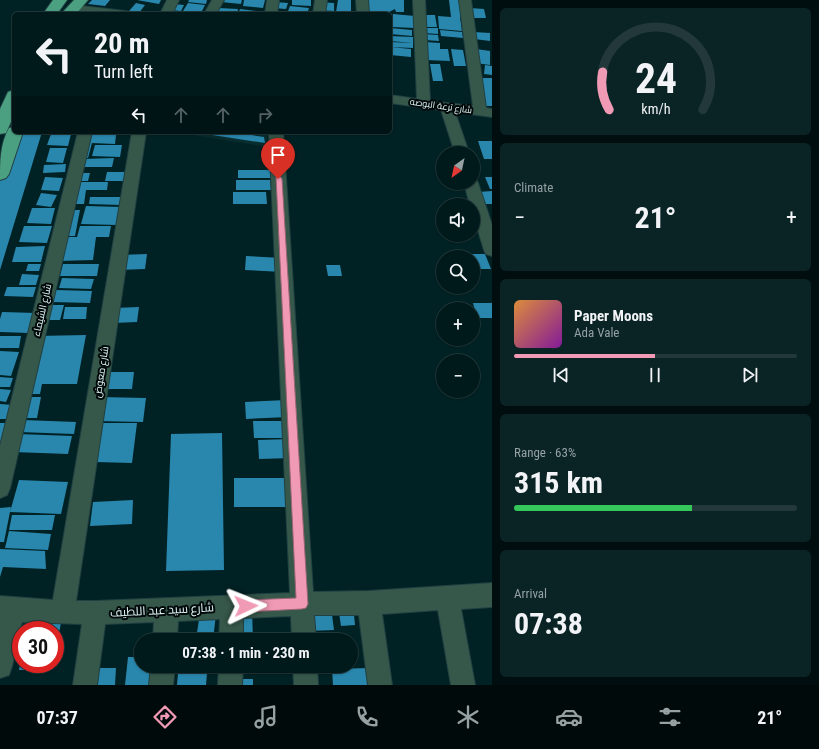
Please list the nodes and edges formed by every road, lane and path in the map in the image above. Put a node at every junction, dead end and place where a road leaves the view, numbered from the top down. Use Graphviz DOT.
graph roads {
  1 [pos="60,0"];
  2 [pos="173,0"];
  3 [pos="218,0"];
  4 [pos="273,0"];
  5 [pos="321,0"];
  6 [pos="362,0"];
  7 [pos="419,0"];
  8 [pos="465,0"];
  9 [pos="74,7"];
  10 [pos="51,12"];
  11 [pos="110,12"];
  12 [pos="167,12"];
  13 [pos="211,12"];
  14 [pos="271,12"];
  15 [pos="319,12"];
  16 [pos="363,12"];
  17 [pos="392,99"];
  18 [pos="12,100"];
  19 [pos="424,104"];
  20 [pos="447,107"];
  21 [pos="486,112"];
  22 [pos="0,129"];
  23 [pos="15,134"];
  24 [pos="85,134"];
  25 [pos="139,134"];
  26 [pos="276,134"];
  27 [pos="460,146"];
  28 [pos="0,174"];
  29 [pos="473,190"];
  30 [pos="492,250"];
  31 [pos="0,488"];
  32 [pos="492,595"];
  33 [pos="446,597"];
  34 [pos="369,603"];
  35 [pos="302,604"];
  36 [pos="232,606"];
  37 [pos="6,609"];
  38 [pos="167,609"];
  39 [pos="63,612"];
  40 [pos="95,612"];
  41 [pos="165,633"];
  42 [pos="231,633"];
  43 [pos="304,633"];
  44 [pos="0,666"];
  45 [pos="162,673"];
  46 [pos="231,673"];
  47 [pos="305,673"];
  48 [pos="84,685"];
  49 [pos="161,685"];
  50 [pos="230,685"];
  51 [pos="306,685"];
  52 [pos="380,685"];
  53 [pos="463,685"];
  1 -- 10 [label="highway"];
  2 -- 12 [label="street"];
  3 -- 13 [label="street"];
  4 -- 14 [label="street"];
  5 -- 15 [label="street"];
  6 -- 16 [label="street"];
  7 -- 19 [label="street"];
  8 -- 21 [label="street"];
  9 -- 11 [label="street"];
  17 -- 19 [label="street, شارع ترعة البوصه"];
  18 -- 22 [label="highway"];
  19 -- 20 [label="street, شارع ترعة البوصه"];
  20 -- 21 [label="street, شارع ترعة البوصه"];
  20 -- 27 [label="street"];
  23 -- 28 [label="highway"];
  24 -- 31 [label="street, شارع الشيماء"];
  25 -- 39 [label="street, شارع معوض"];
  26 -- 35 [label="street"];
  29 -- 30 [label="street"];
  32 -- 33 [label="street, شارع سيد عبد اللطيف"];
  33 -- 34 [label="street, شارع سيد عبد اللطيف"];
  33 -- 53 [label="street"];
  34 -- 35 [label="street, شارع سيد عبد اللطيف"];
  34 -- 52 [label="street"];
  35 -- 36 [label="street, شارع سيد عبد اللطيف"];
  35 -- 43 [label="street"];
  36 -- 38 [label="street, شارع سيد عبد اللطيف"];
  36 -- 42 [label="street"];
  37 -- 39 [label="street, شارع سيد عبد اللطيف"];
  37 -- 44 [label="street"];
  38 -- 40 [label="street, شارع سيد عبد اللطيف"];
  38 -- 41 [label="street"];
  39 -- 40 [label="street, شارع سيد عبد اللطيف"];
  40 -- 48 [label="street"];
  45 -- 49 [label="street"];
  46 -- 50 [label="street"];
  47 -- 51 [label="street"];
}
